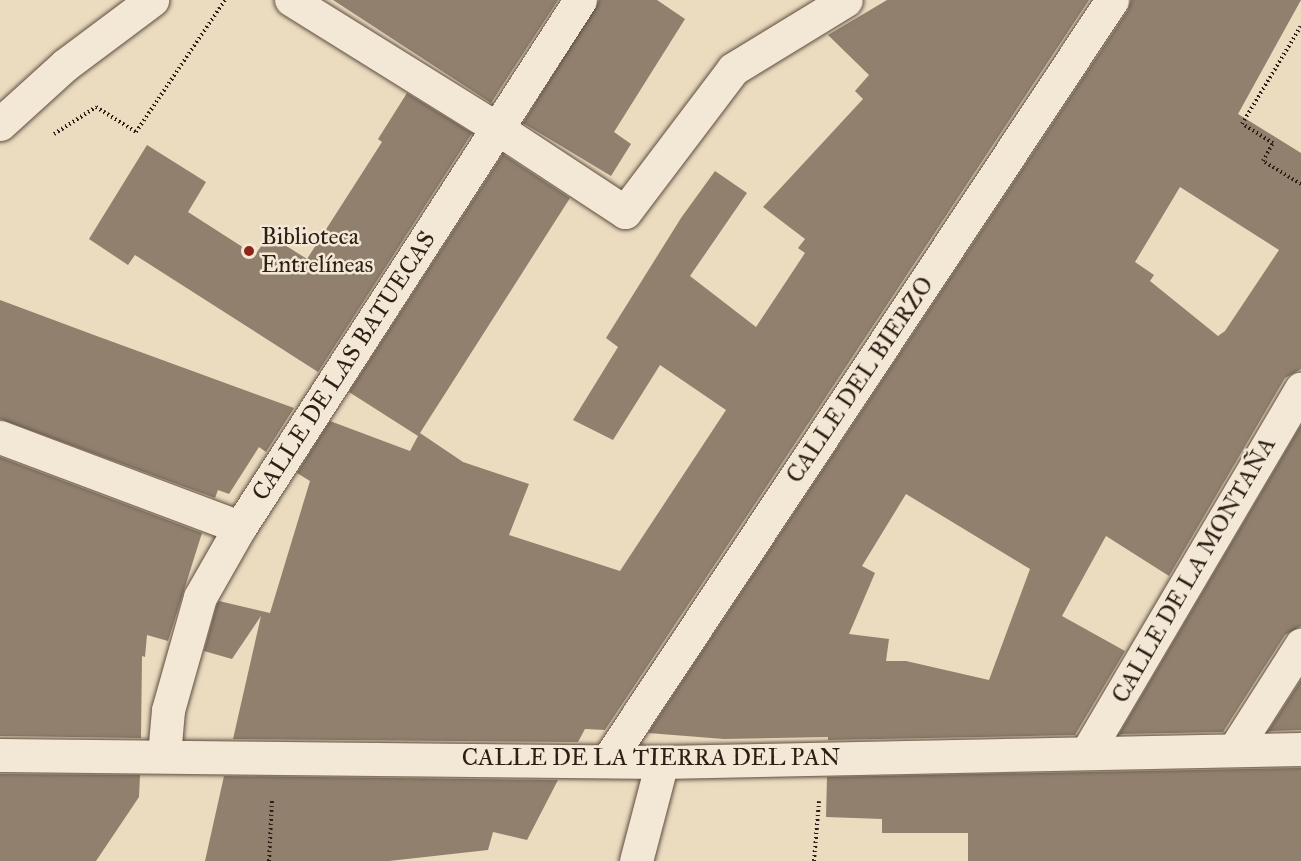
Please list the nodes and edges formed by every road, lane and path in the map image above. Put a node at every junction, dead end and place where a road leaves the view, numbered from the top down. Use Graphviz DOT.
graph roads {
  1 [pos="152,0"];
  2 [pos="225,0"];
  3 [pos="291,0"];
  4 [pos="580,0"];
  5 [pos="846,0"];
  6 [pos="1112,0"];
  7 [pos="1301,26"];
  8 [pos="0,124"];
  9 [pos="497,128"];
  10 [pos="48,138"];
  11 [pos="1301,184"];
  12 [pos="1301,388"];
  13 [pos="0,437"];
  14 [pos="240,527"];
  15 [pos="1301,645"];
  16 [pos="1301,749"];
  17 [pos="1234,750"];
  18 [pos="1087,752"];
  19 [pos="0,755"];
  20 [pos="164,755"];
  21 [pos="275,756"];
  22 [pos="823,758"];
  23 [pos="608,760"];
  24 [pos="662,762"];
  25 [pos="269,861"];
  26 [pos="636,861"];
  27 [pos="814,861"];
  1 -- 8 [label="street"];
  2 -- 10 [label="path"];
  3 -- 9 [label="street"];
  4 -- 9 [label="street, CALLE DE LAS BATUECAS"];
  5 -- 9 [label="street"];
  6 -- 23 [label="street, CALLE DEL BIERZO"];
  7 -- 11 [label="path"];
  9 -- 14 [label="street, CALLE DE LAS BATUECAS"];
  12 -- 18 [label="street, CALLE DE LA MONTAÑA"];
  13 -- 14 [label="street"];
  14 -- 20 [label="street, CALLE DE LAS BATUECAS"];
  15 -- 17 [label="street"];
  16 -- 17 [label="street, CALLE DE LA TIERRA DEL PAN"];
  17 -- 18 [label="street, CALLE DE LA TIERRA DEL PAN"];
  18 -- 22 [label="street, CALLE DE LA TIERRA DEL PAN"];
  19 -- 20 [label="street, CALLE DE LA TIERRA DEL PAN"];
  20 -- 21 [label="street, CALLE DE LA TIERRA DEL PAN"];
  21 -- 23 [label="street, CALLE DE LA TIERRA DEL PAN"];
  21 -- 25 [label="path"];
  22 -- 24 [label="street, CALLE DE LA TIERRA DEL PAN"];
  22 -- 27 [label="path"];
  23 -- 24 [label="street, CALLE DE LA TIERRA DEL PAN"];
  24 -- 26 [label="street"];
}
